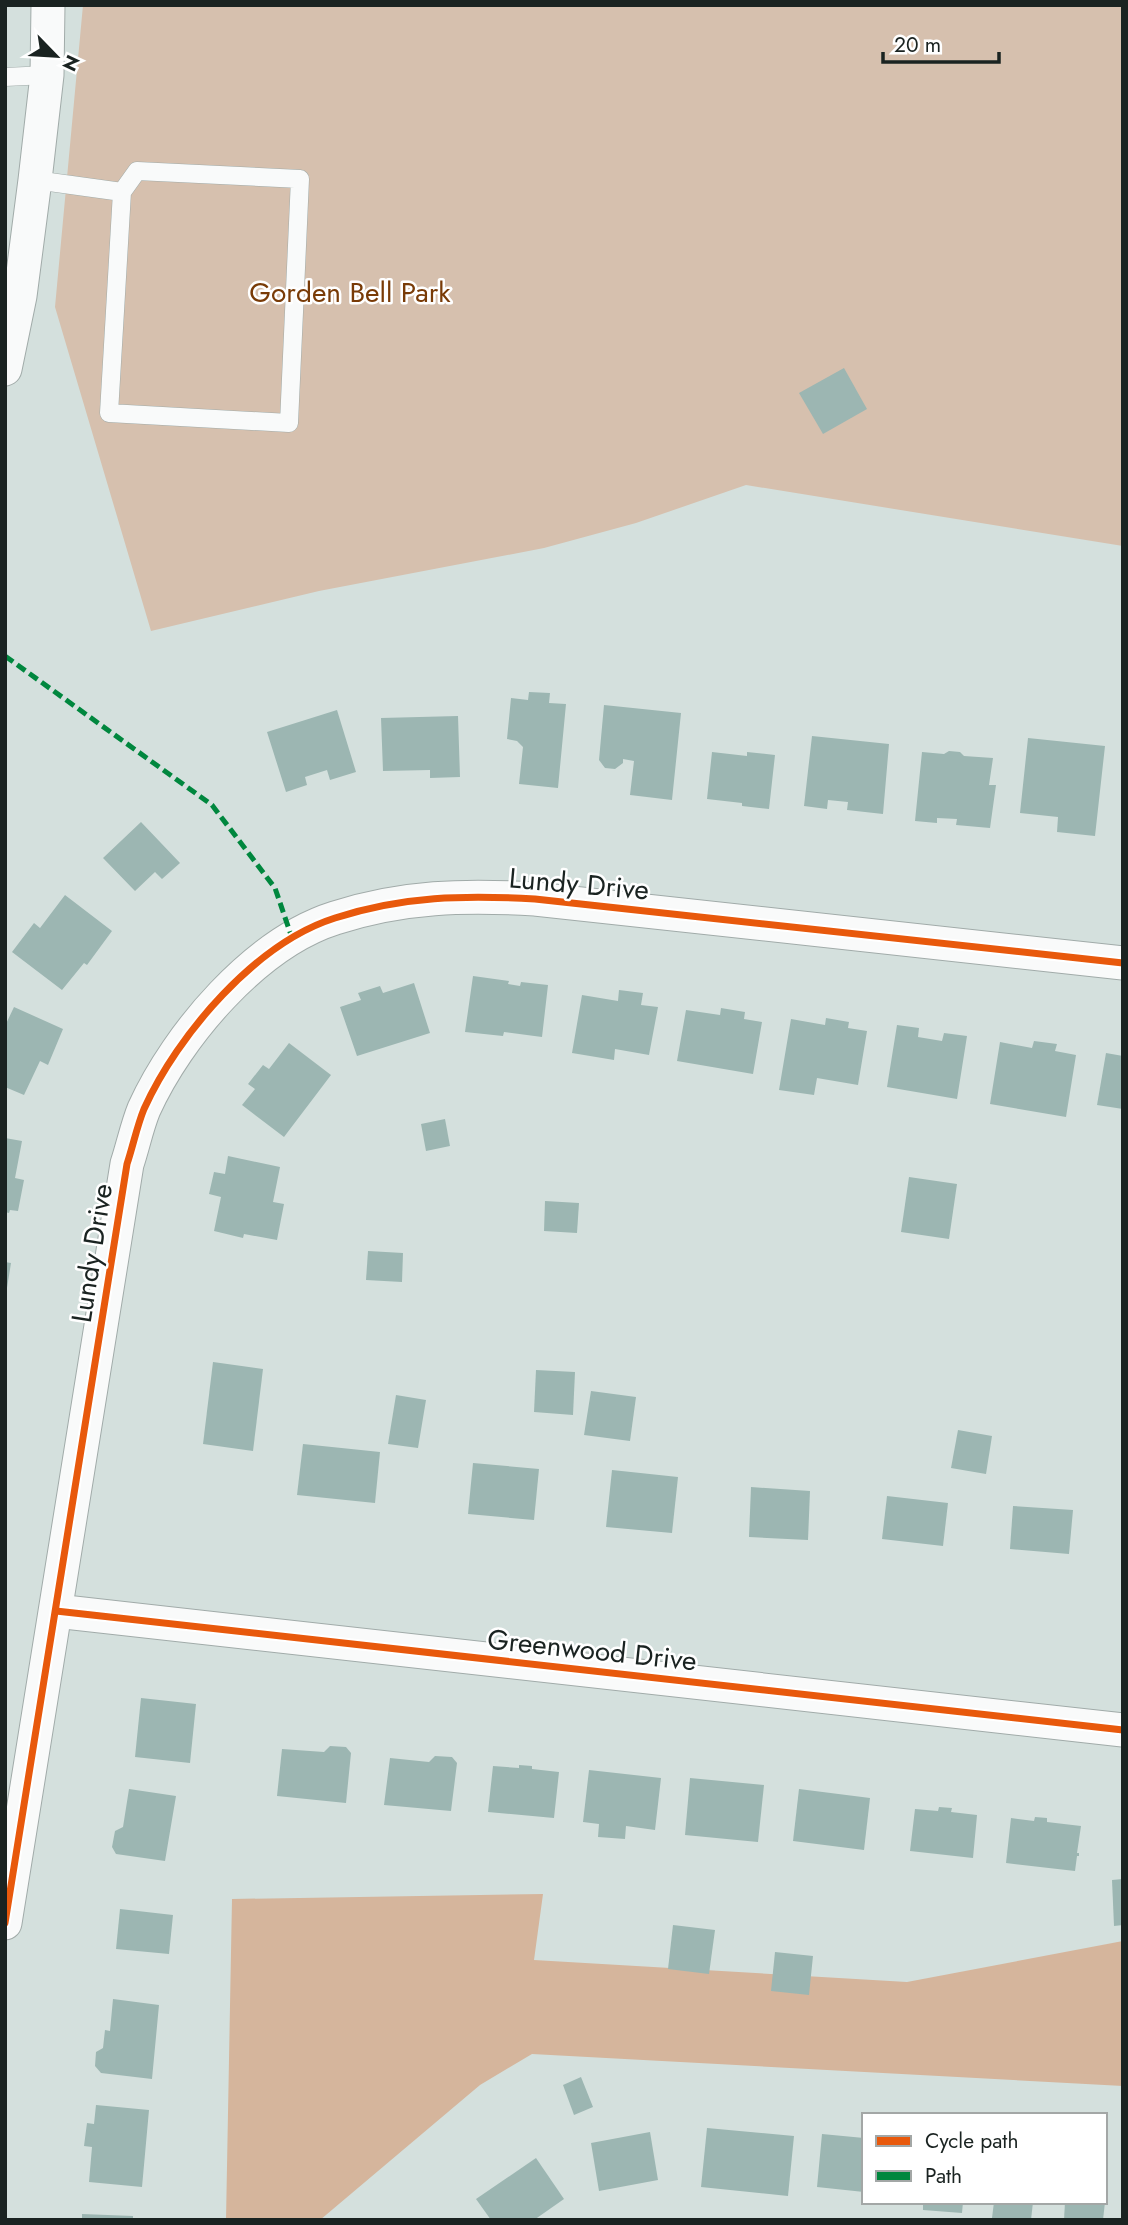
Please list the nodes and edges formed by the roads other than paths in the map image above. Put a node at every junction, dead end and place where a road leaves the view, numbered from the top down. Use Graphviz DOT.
graph roads {
  1 [pos="48,5"];
  2 [pos="47,75"];
  3 [pos="5,77"];
  4 [pos="34,180"];
  5 [pos="122,192"];
  6 [pos="5,369"];
  7 [pos="1123,962"];
  8 [pos="56,1611"];
  9 [pos="1123,1730"];
  10 [pos="5,1923"];
  1 -- 2 [label="street"];
  2 -- 3 [label="lane"];
  2 -- 4 [label="street"];
  4 -- 5 [label="lane"];
  4 -- 6 [label="street"];
  5 -- 5 [label="lane"];
  7 -- 8 [label="street, Lundy Drive"];
  8 -- 9 [label="street, Greenwood Drive"];
  8 -- 10 [label="street, Lundy Drive"];
}
